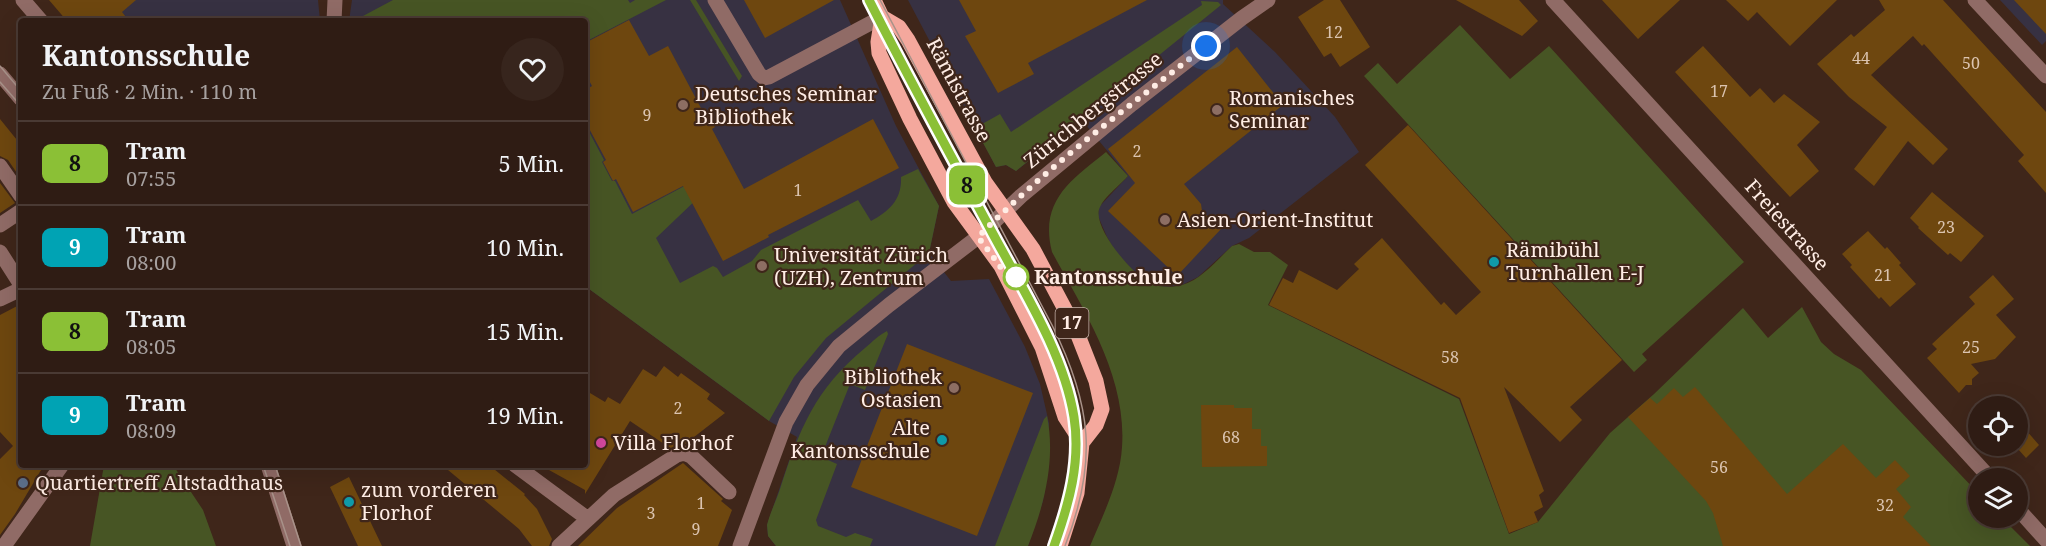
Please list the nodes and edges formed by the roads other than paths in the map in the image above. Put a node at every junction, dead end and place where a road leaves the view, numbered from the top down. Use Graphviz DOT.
graph roads {
  1 [pos="23,0"];
  2 [pos="335,0"];
  3 [pos="715,0"];
  4 [pos="874,0"];
  5 [pos="1553,0"];
  6 [pos="1975,0"];
  7 [pos="1261,2"];
  8 [pos="882,17"];
  9 [pos="38,18"];
  10 [pos="334,18"];
  11 [pos="0,74"];
  12 [pos="2046,76"];
  13 [pos="18,95"];
  14 [pos="0,166"];
  15 [pos="18,192"];
  16 [pos="1004,211"];
  17 [pos="18,213"];
  18 [pos="0,225"];
  19 [pos="978,237"];
  20 [pos="0,252"];
  21 [pos="18,282"];
  22 [pos="18,289"];
  23 [pos="0,299"];
  24 [pos="1082,443"];
  25 [pos="60,468"];
  26 [pos="269,468"];
  27 [pos="519,468"];
  28 [pos="1981,468"];
  29 [pos="729,492"];
  30 [pos="588,519"];
  31 [pos="2028,520"];
  32 [pos="2046,540"];
  33 [pos="3,546"];
  34 [pos="294,546"];
  35 [pos="559,546"];
  36 [pos="740,546"];
  37 [pos="1060,546"];
  1 -- 9 [label="street"];
  2 -- 10 [label="street"];
  3 -- 8 [label="street"];
  4 -- 8 [label="main road, Rämistrasse / 17"];
  5 -- 28 [label="street, Freiestrasse"];
  6 -- 12 [label="street"];
  7 -- 16 [label="street, Zürichbergstrasse"];
  8 -- 16 [label="main road, Rämistrasse / 17"];
  8 -- 19 [label="main road, 17"];
  11 -- 13 [label="street"];
  14 -- 15 [label="street"];
  16 -- 19 [label="street, Zürichbergstrasse"];
  16 -- 24 [label="main road, Rämistrasse / 17"];
  17 -- 18 [label="street"];
  19 -- 24 [label="main road, 17"];
  19 -- 36 [label="street, Zürichbergstrasse"];
  20 -- 21 [label="street"];
  22 -- 23 [label="street"];
  24 -- 37 [label="main road, Rämistrasse / 17"];
  25 -- 33 [label="street"];
  26 -- 34 [label="street"];
  27 -- 30 [label="street"];
  29 -- 30 [label="street"];
  30 -- 35 [label="street"];
  31 -- 32 [label="street"];
}
